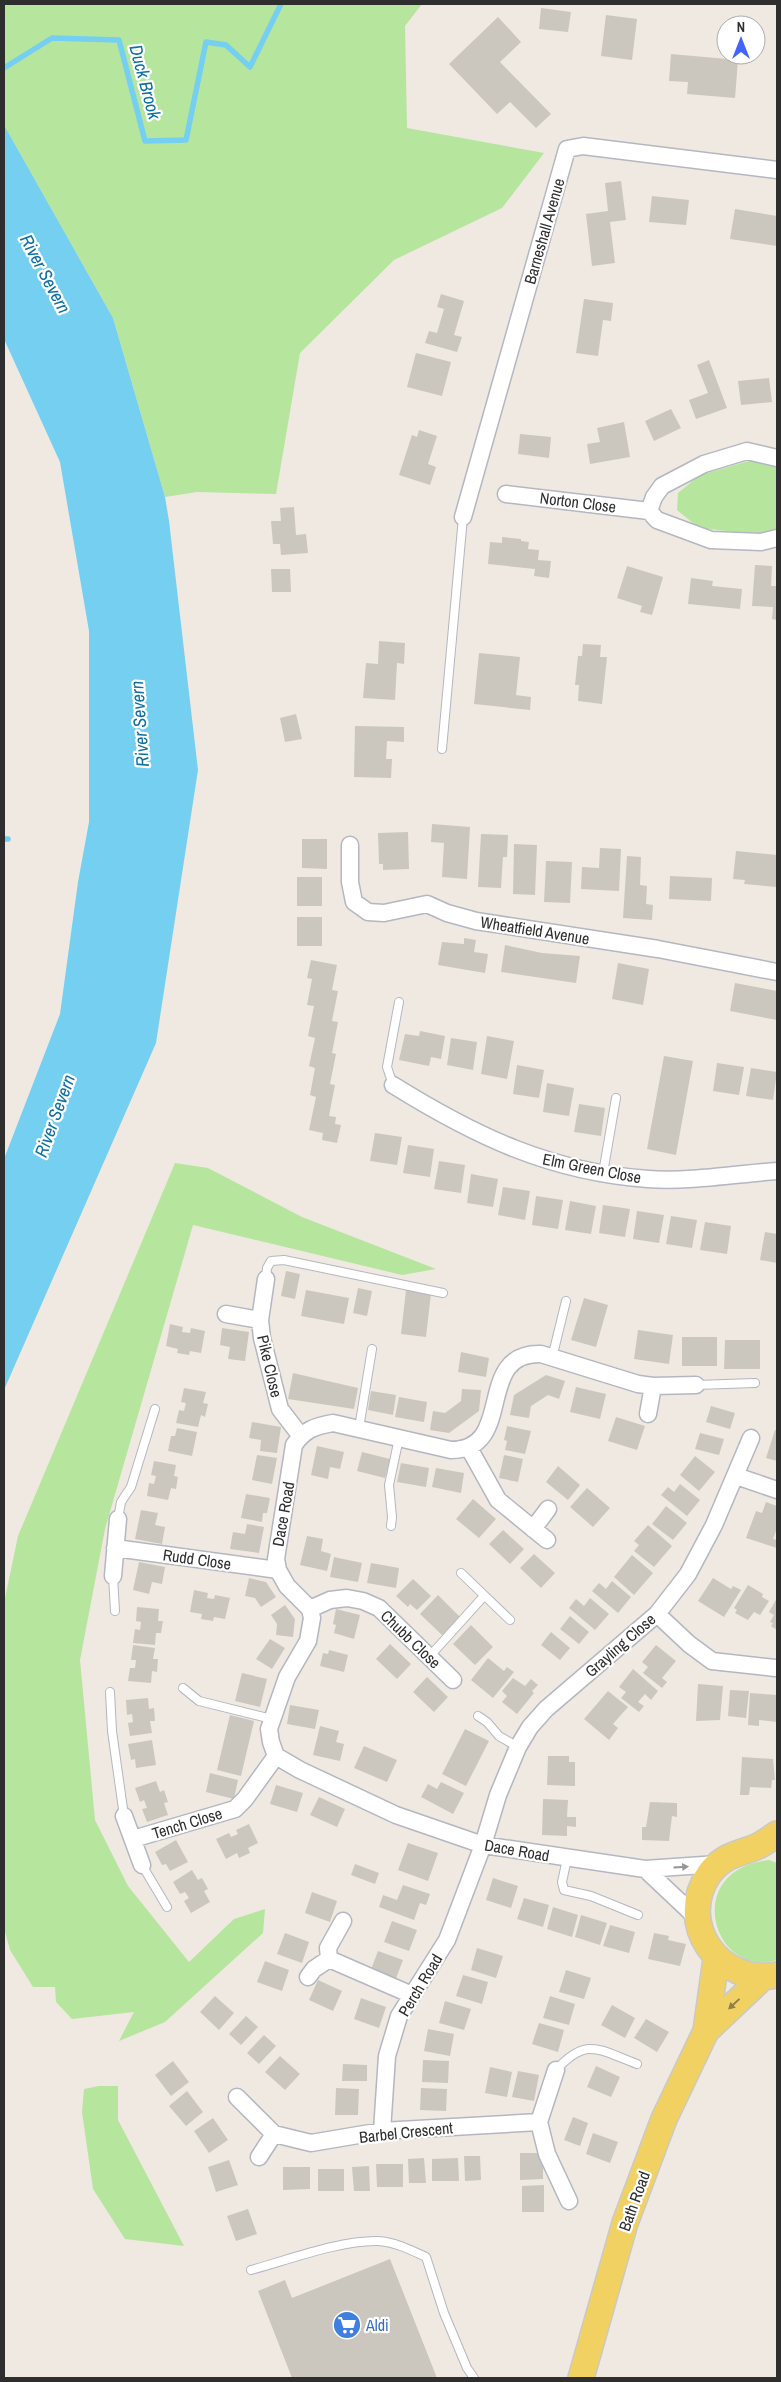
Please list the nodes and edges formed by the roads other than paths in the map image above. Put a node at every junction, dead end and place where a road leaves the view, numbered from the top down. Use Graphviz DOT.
graph roads {
  1 [pos="777,170"];
  2 [pos="777,458"];
  3 [pos="506,494"];
  4 [pos="650,511"];
  5 [pos="463,517"];
  6 [pos="777,538"];
  7 [pos="442,749"];
  8 [pos="350,845"];
  9 [pos="777,972"];
  10 [pos="399,1002"];
  11 [pos="393,1085"];
  12 [pos="616,1098"];
  13 [pos="777,1171"];
  14 [pos="602,1172"];
  15 [pos="266,1279"];
  16 [pos="443,1294"];
  17 [pos="566,1301"];
  18 [pos="226,1314"];
  19 [pos="260,1320"];
  20 [pos="372,1349"];
  21 [pos="552,1358"];
  22 [pos="755,1383"];
  23 [pos="696,1385"];
  24 [pos="653,1386"];
  25 [pos="155,1409"];
  26 [pos="648,1414"];
  27 [pos="359,1428"];
  28 [pos="300,1435"];
  29 [pos="399,1438"];
  30 [pos="751,1438"];
  31 [pos="469,1448"];
  32 [pos="736,1476"];
  33 [pos="777,1490"];
  34 [pos="548,1509"];
  35 [pos="118,1519"];
  36 [pos="391,1526"];
  37 [pos="533,1529"];
  38 [pos="546,1540"];
  39 [pos="115,1548"];
  40 [pos="278,1570"];
  41 [pos="460,1574"];
  42 [pos="114,1576"];
  43 [pos="484,1596"];
  44 [pos="310,1609"];
  45 [pos="115,1611"];
  46 [pos="657,1614"];
  47 [pos="510,1620"];
  48 [pos="429,1656"];
  49 [pos="775,1668"];
  50 [pos="453,1680"];
  51 [pos="183,1688"];
  52 [pos="110,1692"];
  53 [pos="478,1716"];
  54 [pos="272,1719"];
  55 [pos="518,1747"];
  56 [pos="276,1756"];
  57 [pos="124,1816"];
  58 [pos="133,1839"];
  59 [pos="771,1843"];
  60 [pos="483,1845"];
  61 [pos="567,1859"];
  62 [pos="718,1864"];
  63 [pos="142,1865"];
  64 [pos="645,1869"];
  65 [pos="167,1907"];
  66 [pos="638,1915"];
  67 [pos="698,1919"];
  68 [pos="343,1921"];
  69 [pos="329,1959"];
  70 [pos="716,1959"];
  71 [pos="770,1976"];
  72 [pos="308,1977"];
  73 [pos="412,1995"];
  74 [pos="706,2031"];
  75 [pos="637,2064"];
  76 [pos="556,2070"];
  77 [pos="237,2098"];
  78 [pos="539,2122"];
  79 [pos="382,2132"];
  80 [pos="274,2134"];
  81 [pos="259,2158"];
  82 [pos="569,2201"];
  83 [pos="251,2270"];
  84 [pos="474,2378"];
  85 [pos="581,2378"];
  1 -- 5 [label="street, Barneshall Avenue"];
  2 -- 4 [label="street"];
  3 -- 4 [label="street, Norton Close"];
  4 -- 6 [label="street, Norton Close"];
  5 -- 7 [label="lane"];
  8 -- 9 [label="street, Wheatfield Avenue"];
  10 -- 11 [label="lane"];
  11 -- 14 [label="street, Elm Green Close"];
  12 -- 14 [label="lane"];
  13 -- 14 [label="street, Elm Green Close"];
  15 -- 16 [label="lane"];
  15 -- 19 [label="street, Pike Close"];
  17 -- 21 [label="lane"];
  18 -- 19 [label="street, Pike Close"];
  19 -- 28 [label="street, Pike Close"];
  20 -- 27 [label="lane"];
  21 -- 24 [label="street"];
  21 -- 31 [label="street"];
  22 -- 23 [label="lane"];
  23 -- 24 [label="street"];
  24 -- 26 [label="street"];
  25 -- 35 [label="lane"];
  27 -- 28 [label="street"];
  27 -- 29 [label="street"];
  28 -- 40 [label="street, Dace Road"];
  29 -- 31 [label="street"];
  29 -- 36 [label="lane"];
  30 -- 32 [label="street, Grayling Close"];
  31 -- 37 [label="street"];
  32 -- 33 [label="street"];
  32 -- 46 [label="street, Grayling Close"];
  34 -- 37 [label="street"];
  35 -- 39 [label="street"];
  37 -- 38 [label="street"];
  39 -- 40 [label="street, Rudd Close"];
  39 -- 42 [label="street"];
  40 -- 44 [label="street, Dace Road"];
  41 -- 43 [label="lane"];
  42 -- 45 [label="lane"];
  43 -- 47 [label="lane"];
  43 -- 48 [label="lane"];
  44 -- 48 [label="street, Chubb Close"];
  44 -- 54 [label="street"];
  46 -- 49 [label="street"];
  46 -- 55 [label="street, Grayling Close"];
  48 -- 50 [label="street, Chubb Close"];
  51 -- 54 [label="lane"];
  52 -- 57 [label="lane"];
  53 -- 55 [label="lane"];
  54 -- 56 [label="street"];
  55 -- 60 [label="street, Grayling Close"];
  56 -- 58 [label="street, Tench Close"];
  56 -- 60 [label="street, Dace Road"];
  57 -- 58 [label="street, Tench Close"];
  58 -- 63 [label="street, Tench Close"];
  59 -- 62 [label="main road, Bath Road"];
  60 -- 61 [label="street, Dace Road"];
  60 -- 73 [label="street, Perch Road"];
  61 -- 64 [label="street, Dace Road"];
  61 -- 66 [label="lane"];
  64 -- 62 [label="street, Dace Road, one-way"];
  62 -- 67 [label="main road, Bath Road"];
  63 -- 65 [label="lane"];
  64 -- 67 [label="street"];
  67 -- 70 [label="main road, Bath Road"];
  68 -- 69 [label="street"];
  69 -- 72 [label="street"];
  69 -- 73 [label="street"];
  70 -- 71 [label="main road, Bath Road"];
  70 -- 74 [label="main road, Bath Road"];
  71 -- 74 [label="main road, Bath Road, one-way"];
  73 -- 79 [label="street, Perch Road"];
  74 -- 85 [label="main road, Bath Road"];
  75 -- 76 [label="lane"];
  76 -- 78 [label="street"];
  77 -- 80 [label="street"];
  78 -- 79 [label="street, Barbel Crescent"];
  78 -- 82 [label="street"];
  79 -- 80 [label="street, Barbel Crescent"];
  80 -- 81 [label="street"];
  83 -- 84 [label="lane"];
}
